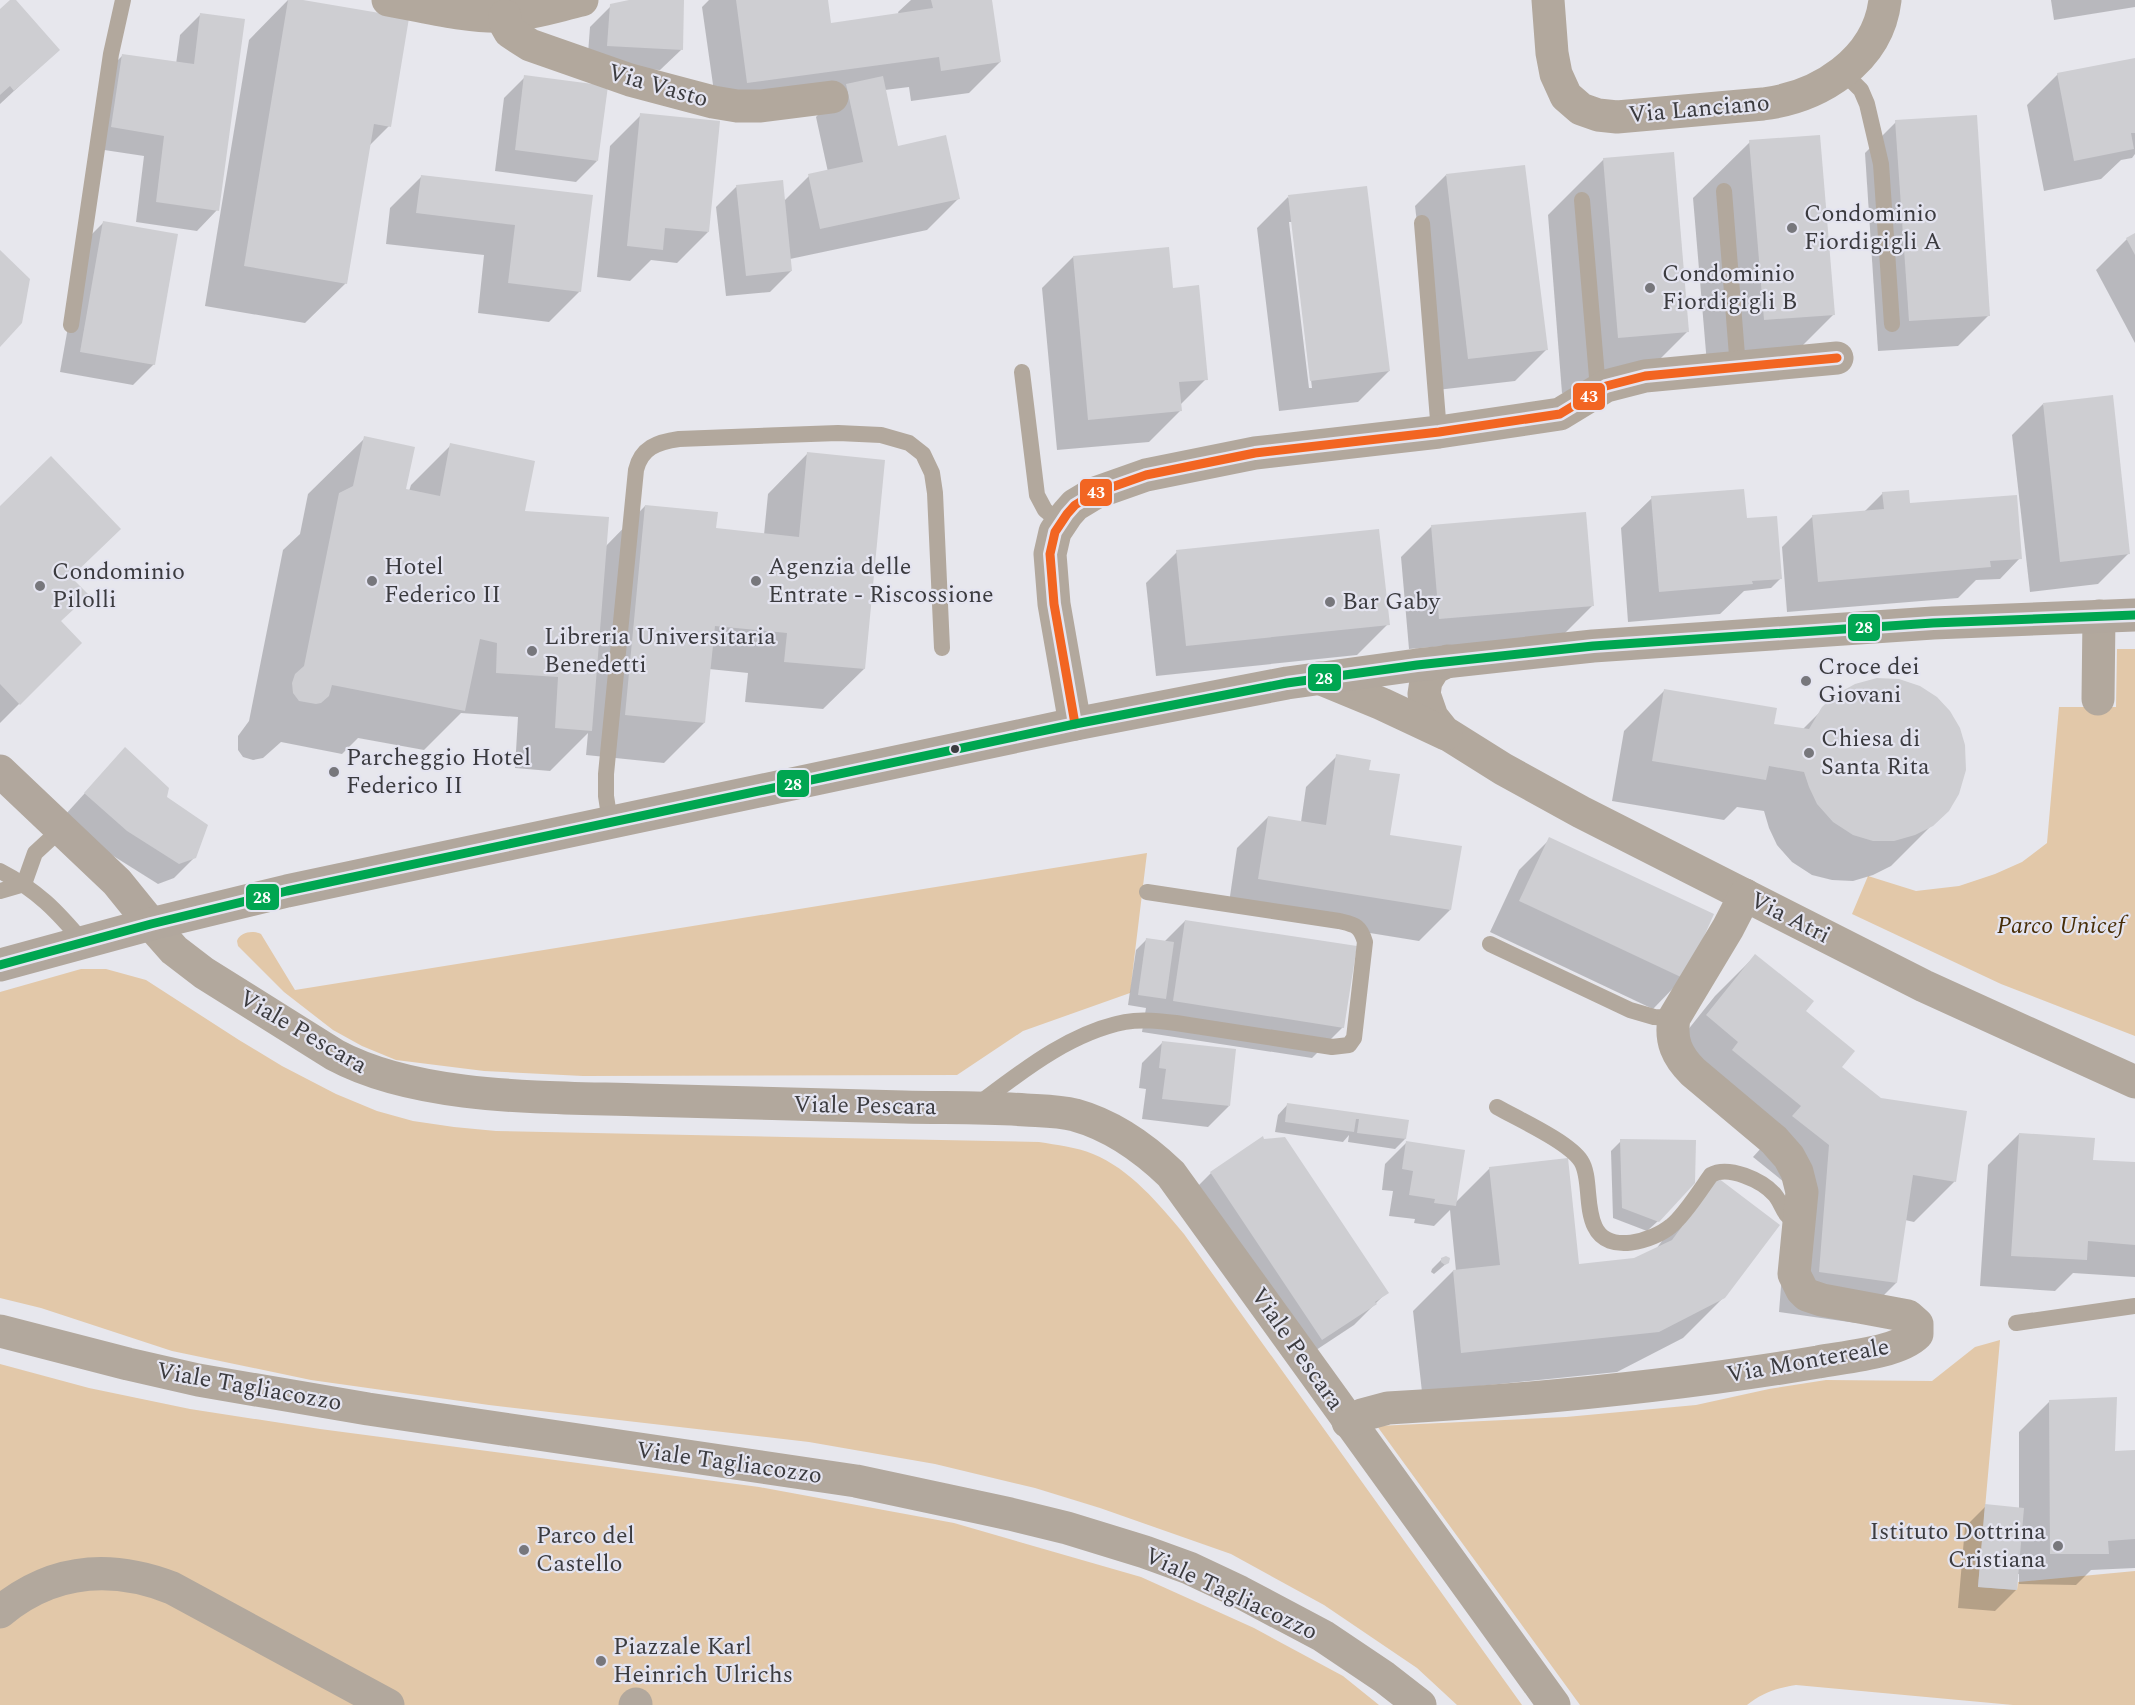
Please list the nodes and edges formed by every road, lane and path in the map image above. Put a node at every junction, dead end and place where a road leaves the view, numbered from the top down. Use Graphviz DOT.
graph roads {
  1 [pos="123,0"];
  2 [pos="388,0"];
  3 [pos="582,0"];
  4 [pos="1548,0"];
  5 [pos="1886,0"];
  6 [pos="505,16"];
  7 [pos="1844,72"];
  8 [pos="832,97"];
  9 [pos="1724,191"];
  10 [pos="1582,200"];
  11 [pos="1422,223"];
  12 [pos="1892,324"];
  13 [pos="71,325"];
  14 [pos="1837,358"];
  15 [pos="1738,368"];
  16 [pos="1022,372"];
  17 [pos="1598,389"];
  18 [pos="1439,432"];
  19 [pos="1060,522"];
  20 [pos="2135,615"];
  21 [pos="2099,616"];
  22 [pos="942,648"];
  23 [pos="1448,661"];
  24 [pos="1394,668"];
  25 [pos="1319,678"];
  26 [pos="2098,699"];
  27 [pos="1424,714"];
  28 [pos="1075,724"];
  29 [pos="0,771"];
  30 [pos="610,822"];
  31 [pos="61,829"];
  32 [pos="0,871"];
  33 [pos="24,884"];
  34 [pos="0,891"];
  35 [pos="1146,892"];
  36 [pos="1745,895"];
  37 [pos="151,924"];
  38 [pos="83,942"];
  39 [pos="1490,944"];
  40 [pos="0,965"];
  41 [pos="1674,1018"];
  42 [pos="2135,1082"];
  43 [pos="1497,1107"];
  44 [pos="974,1108"];
  45 [pos="1799,1221"];
  46 [pos="2135,1306"];
  47 [pos="2016,1323"];
  48 [pos="0,1330"];
  49 [pos="1348,1422"];
  50 [pos="0,1612"];
  51 [pos="388,1705"];
  52 [pos="1420,1705"];
  53 [pos="1554,1705"];
  1 -- 13 [label="lane"];
  2 -- 6 [label="street"];
  3 -- 6 [label="street"];
  4 -- 7 [label="street, Via Lanciano"];
  5 -- 7 [label="street, Via Lanciano"];
  6 -- 8 [label="street, Via Vasto"];
  7 -- 12 [label="lane"];
  9 -- 15 [label="lane"];
  10 -- 17 [label="lane"];
  11 -- 18 [label="lane"];
  14 -- 15 [label="street"];
  15 -- 17 [label="street"];
  16 -- 19 [label="lane"];
  17 -- 18 [label="street"];
  18 -- 19 [label="street"];
  19 -- 28 [label="street"];
  20 -- 21 [label="main road"];
  21 -- 23 [label="main road"];
  21 -- 26 [label="street"];
  22 -- 30 [label="lane"];
  23 -- 24 [label="main road"];
  23 -- 27 [label="street"];
  24 -- 25 [label="main road"];
  24 -- 27 [label="street, Via Atri"];
  25 -- 27 [label="street"];
  25 -- 28 [label="main road"];
  27 -- 36 [label="street, Via Atri"];
  28 -- 30 [label="main road"];
  29 -- 31 [label="main road, Viale Pescara"];
  30 -- 37 [label="main road"];
  31 -- 33 [label="lane"];
  31 -- 37 [label="main road, Viale Pescara"];
  32 -- 33 [label="lane"];
  33 -- 34 [label="lane"];
  33 -- 38 [label="lane"];
  35 -- 44 [label="lane"];
  36 -- 41 [label="street"];
  36 -- 42 [label="street, Via Atri"];
  37 -- 38 [label="main road"];
  37 -- 44 [label="street, Viale Pescara"];
  38 -- 40 [label="main road"];
  39 -- 41 [label="lane"];
  41 -- 45 [label="street, Via Montereale"];
  43 -- 45 [label="lane"];
  44 -- 49 [label="street, Viale Pescara"];
  45 -- 49 [label="street, Via Montereale"];
  46 -- 47 [label="lane"];
  48 -- 52 [label="street, Viale Tagliacozzo"];
  49 -- 53 [label="street, Viale Pescara"];
  50 -- 51 [label="street"];
}
